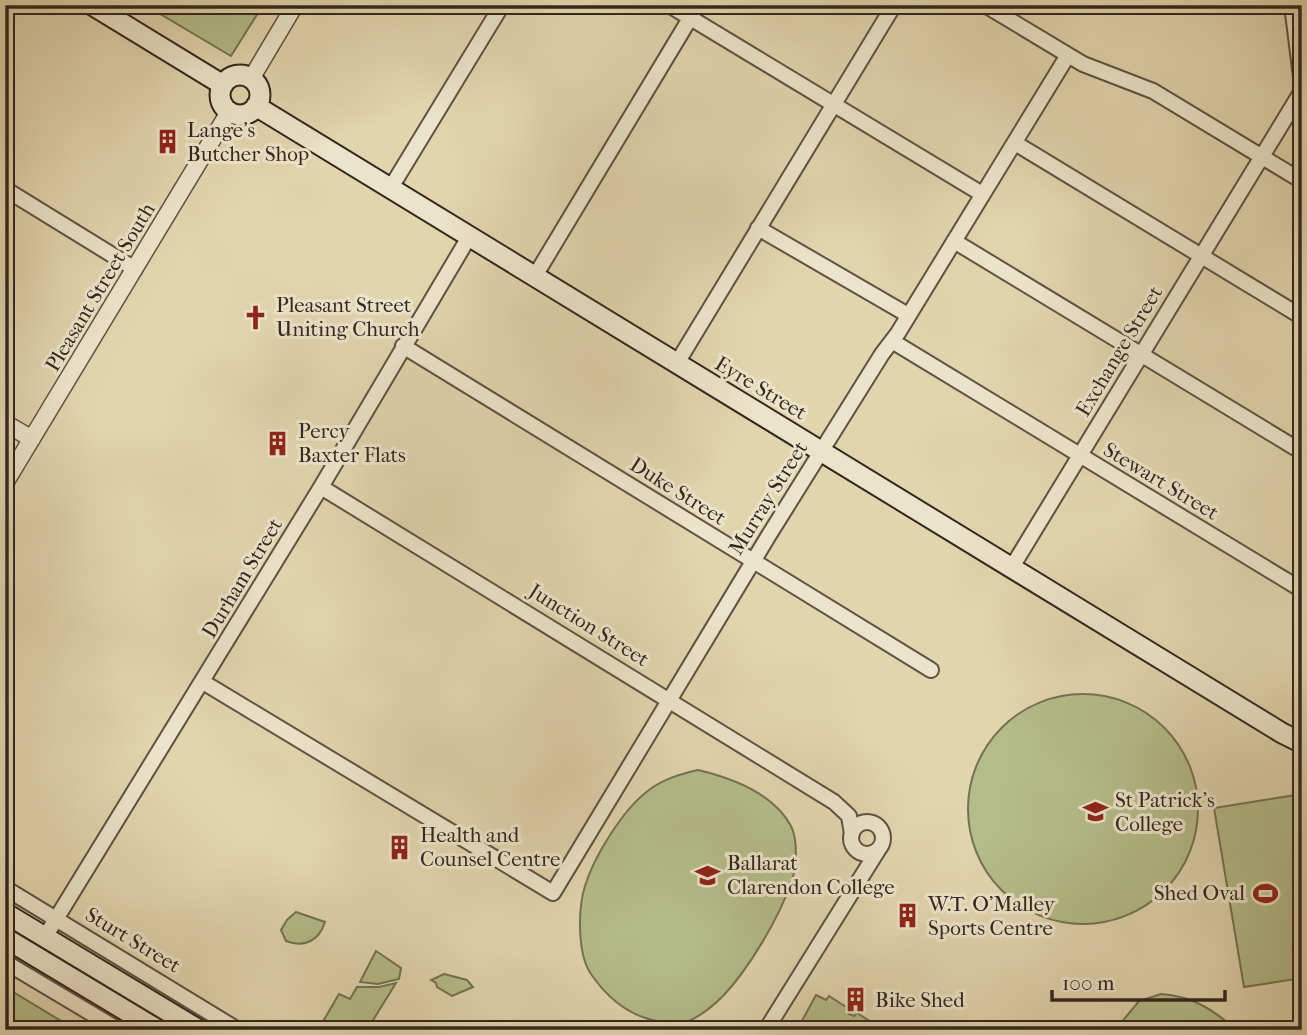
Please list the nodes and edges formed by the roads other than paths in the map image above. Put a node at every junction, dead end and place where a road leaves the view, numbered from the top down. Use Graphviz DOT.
graph roads {
  1 [pos="92,5"];
  2 [pos="295,5"];
  3 [pos="502,5"];
  4 [pos="669,5"];
  5 [pos="698,5"];
  6 [pos="894,5"];
  7 [pos="985,5"];
  8 [pos="1292,5"];
  9 [pos="691,18"];
  10 [pos="1068,55"];
  11 [pos="251,79"];
  12 [pos="223,85"];
  13 [pos="832,105"];
  14 [pos="256,106"];
  15 [pos="229,112"];
  16 [pos="1015,143"];
  17 [pos="1262,156"];
  18 [pos="1302,181"];
  19 [pos="390,189"];
  20 [pos="5,190"];
  21 [pos="982,194"];
  22 [pos="758,228"];
  23 [pos="469,237"];
  24 [pos="954,241"];
  25 [pos="1201,256"];
  26 [pos="135,270"];
  27 [pos="535,276"];
  28 [pos="908,315"];
  29 [pos="1302,317"];
  30 [pos="892,341"];
  31 [pos="403,346"];
  32 [pos="1141,355"];
  33 [pos="677,363"];
  34 [pos="5,423"];
  35 [pos="32,439"];
  36 [pos="821,451"];
  37 [pos="1302,452"];
  38 [pos="1080,456"];
  39 [pos="5,483"];
  40 [pos="321,487"];
  41 [pos="753,562"];
  42 [pos="1012,567"];
  43 [pos="1302,590"];
  44 [pos="931,670"];
  45 [pos="203,682"];
  46 [pos="669,701"];
  47 [pos="1243,708"];
  48 [pos="1302,733"];
  49 [pos="1302,743"];
  50 [pos="834,802"];
  51 [pos="872,823"];
  52 [pos="853,840"];
  53 [pos="880,847"];
  54 [pos="853,887"];
  55 [pos="5,888"];
  56 [pos="5,912"];
  57 [pos="56,919"];
  58 [pos="45,937"];
  59 [pos="5,938"];
  60 [pos="5,962"];
  61 [pos="118,1030"];
  62 [pos="158,1030"];
  63 [pos="199,1030"];
  64 [pos="238,1030"];
  65 [pos="766,1030"];
  1 -- 12 [label="main road"];
  2 -- 11 [label="street"];
  3 -- 19 [label="street"];
  4 -- 9 [label="street"];
  5 -- 9 [label="street"];
  6 -- 13 [label="street"];
  7 -- 10 [label="street"];
  8 -- 17 [label="street, Exchange Street"];
  9 -- 13 [label="street"];
  9 -- 27 [label="street"];
  10 -- 16 [label="street, Murray Street"];
  10 -- 17 [label="street"];
  11 -- 12 [label="main road"];
  11 -- 14 [label="main road"];
  12 -- 15 [label="main road"];
  13 -- 21 [label="street"];
  13 -- 22 [label="street"];
  14 -- 15 [label="main road"];
  14 -- 19 [label="main road, Eyre Street"];
  15 -- 26 [label="street, Pleasant Street South"];
  16 -- 21 [label="street, Murray Street"];
  16 -- 25 [label="street"];
  17 -- 18 [label="street"];
  17 -- 25 [label="street, Exchange Street"];
  19 -- 23 [label="main road, Eyre Street"];
  20 -- 26 [label="street"];
  21 -- 24 [label="street, Murray Street"];
  22 -- 28 [label="street"];
  22 -- 33 [label="street"];
  23 -- 27 [label="main road, Eyre Street"];
  23 -- 31 [label="street, Durham Street"];
  24 -- 28 [label="street, Murray Street"];
  24 -- 32 [label="street"];
  25 -- 29 [label="street"];
  25 -- 32 [label="street, Exchange Street"];
  26 -- 35 [label="street, Pleasant Street South"];
  27 -- 33 [label="main road, Eyre Street"];
  28 -- 30 [label="street, Murray Street"];
  30 -- 36 [label="street, Murray Street"];
  30 -- 38 [label="street, Stewart Street"];
  31 -- 40 [label="street, Durham Street"];
  31 -- 41 [label="street, Duke Street"];
  32 -- 37 [label="street"];
  32 -- 38 [label="street, Exchange Street"];
  33 -- 36 [label="main road, Eyre Street"];
  34 -- 35 [label="street"];
  35 -- 39 [label="street, Pleasant Street South"];
  36 -- 41 [label="street, Murray Street"];
  36 -- 42 [label="main road, Eyre Street"];
  38 -- 42 [label="street, Exchange Street"];
  38 -- 43 [label="street, Stewart Street"];
  40 -- 45 [label="street, Durham Street"];
  40 -- 46 [label="street, Junction Street"];
  41 -- 44 [label="street, Duke Street"];
  41 -- 46 [label="street, Murray Street"];
  42 -- 47 [label="main road, Eyre Street"];
  45 -- 46 [label="street, Murray Street"];
  45 -- 57 [label="street, Durham Street"];
  46 -- 50 [label="street, Junction Street"];
  47 -- 48 [label="main road, Eyre Street"];
  47 -- 49 [label="main road, Eyre Street"];
  50 -- 51 [label="street, Junction Street"];
  50 -- 52 [label="street, Junction Street"];
  51 -- 52 [label="street"];
  51 -- 53 [label="street"];
  52 -- 53 [label="street"];
  52 -- 54 [label="street"];
  53 -- 54 [label="street"];
  54 -- 65 [label="street"];
  55 -- 57 [label="street, Sturt Street"];
  56 -- 58 [label="main road, Sturt Street"];
  57 -- 58 [label="street, Durham Street"];
  57 -- 64 [label="street, Sturt Street"];
  58 -- 63 [label="main road, Sturt Street"];
  59 -- 62 [label="main road"];
  60 -- 61 [label="street"];
}
